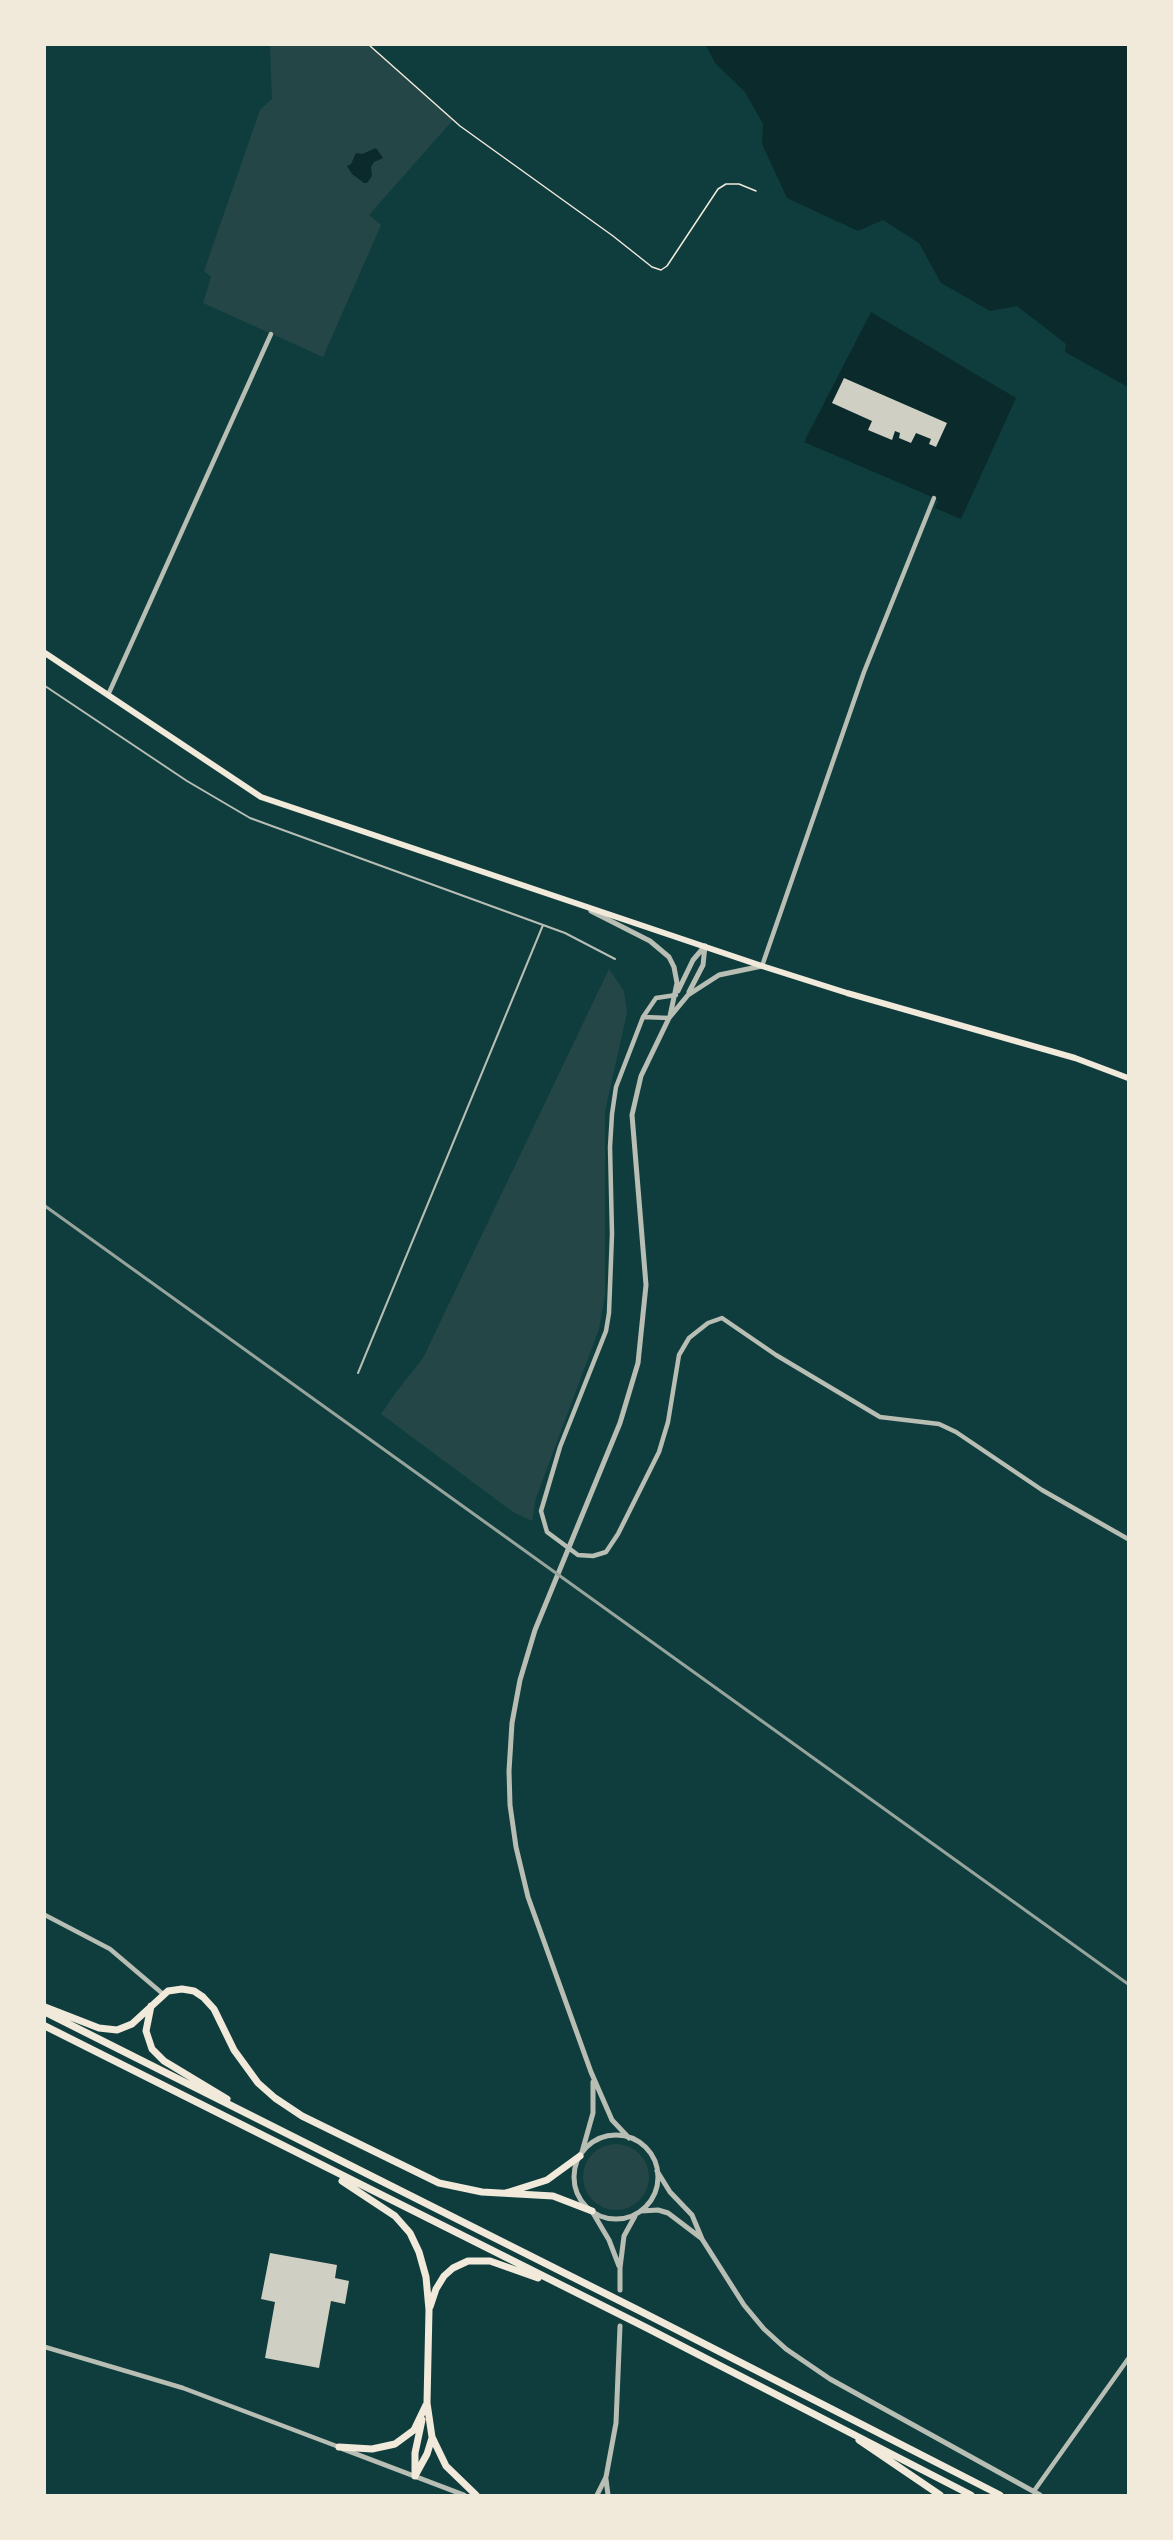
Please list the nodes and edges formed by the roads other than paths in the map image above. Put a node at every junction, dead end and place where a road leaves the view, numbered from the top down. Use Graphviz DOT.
graph roads {
  1 [pos="271,334"];
  2 [pos="934,498"];
  3 [pos="45,653"];
  4 [pos="45,686"];
  5 [pos="108,695"];
  6 [pos="576,903"];
  7 [pos="543,925"];
  8 [pos="705,946"];
  9 [pos="615,959"];
  10 [pos="762,966"];
  11 [pos="676,995"];
  12 [pos="688,995"];
  13 [pos="643,1017"];
  14 [pos="669,1018"];
  15 [pos="1128,1078"];
  16 [pos="358,1373"];
  17 [pos="1128,1539"];
  18 [pos="45,1915"];
  19 [pos="163,1994"];
  20 [pos="151,2006"];
  21 [pos="45,2007"];
  22 [pos="45,2012"];
  23 [pos="45,2026"];
  24 [pos="591,2072"];
  25 [pos="276,2128"];
  26 [pos="629,2138"];
  27 [pos="299,2154"];
  28 [pos="580,2156"];
  29 [pos="657,2170"];
  30 [pos="502,2194"];
  31 [pos="592,2211"];
  32 [pos="638,2213"];
  33 [pos="702,2239"];
  34 [pos="620,2268"];
  35 [pos="568,2289"];
  36 [pos="620,2290"];
  37 [pos="429,2310"];
  38 [pos="620,2326"];
  39 [pos="45,2347"];
  40 [pos="1128,2360"];
  41 [pos="427,2403"];
  42 [pos="422,2417"];
  43 [pos="842,2428"];
  44 [pos="432,2437"];
  45 [pos="339,2447"];
  46 [pos="414,2476"];
  47 [pos="606,2477"];
  48 [pos="1037,2493"];
  49 [pos="609,2494"];
  50 [pos="464,2495"];
  51 [pos="476,2495"];
  52 [pos="597,2495"];
  53 [pos="940,2495"];
  54 [pos="971,2495"];
  55 [pos="1000,2495"];
  1 -- 5 [label="street"];
  2 -- 10 [label="street"];
  3 -- 5 [label="main road"];
  4 -- 7 [label="lane"];
  5 -- 6 [label="main road"];
  6 -- 8 [label="main road"];
  6 -- 11 [label="street"];
  7 -- 9 [label="lane"];
  7 -- 16 [label="lane"];
  8 -- 10 [label="main road"];
  8 -- 11 [label="street"];
  8 -- 12 [label="street"];
  10 -- 12 [label="street"];
  10 -- 15 [label="main road"];
  11 -- 13 [label="street"];
  11 -- 14 [label="street"];
  12 -- 14 [label="street"];
  13 -- 14 [label="street"];
  13 -- 17 [label="street"];
  14 -- 24 [label="street"];
  18 -- 19 [label="street"];
  19 -- 20 [label="highway"];
  19 -- 30 [label="highway"];
  20 -- 21 [label="highway"];
  20 -- 25 [label="highway"];
  22 -- 25 [label="highway"];
  23 -- 27 [label="highway"];
  24 -- 26 [label="street"];
  24 -- 28 [label="street"];
  25 -- 55 [label="highway"];
  26 -- 28 [label="street"];
  26 -- 29 [label="street"];
  27 -- 35 [label="highway"];
  27 -- 37 [label="highway"];
  28 -- 30 [label="highway"];
  28 -- 31 [label="street"];
  29 -- 32 [label="street"];
  29 -- 33 [label="street"];
  30 -- 31 [label="highway"];
  31 -- 32 [label="street"];
  31 -- 34 [label="street"];
  32 -- 33 [label="street"];
  32 -- 34 [label="street"];
  33 -- 48 [label="street"];
  34 -- 36 [label="street"];
  35 -- 37 [label="highway"];
  35 -- 43 [label="highway"];
  37 -- 41 [label="highway"];
  38 -- 47 [label="street"];
  39 -- 45 [label="street"];
  40 -- 48 [label="street"];
  41 -- 42 [label="highway"];
  41 -- 44 [label="highway"];
  42 -- 45 [label="highway"];
  42 -- 46 [label="highway"];
  43 -- 53 [label="highway"];
  43 -- 54 [label="highway"];
  44 -- 46 [label="highway"];
  44 -- 51 [label="highway"];
  45 -- 46 [label="street"];
  46 -- 50 [label="street"];
  47 -- 49 [label="street"];
  47 -- 52 [label="street"];
}
